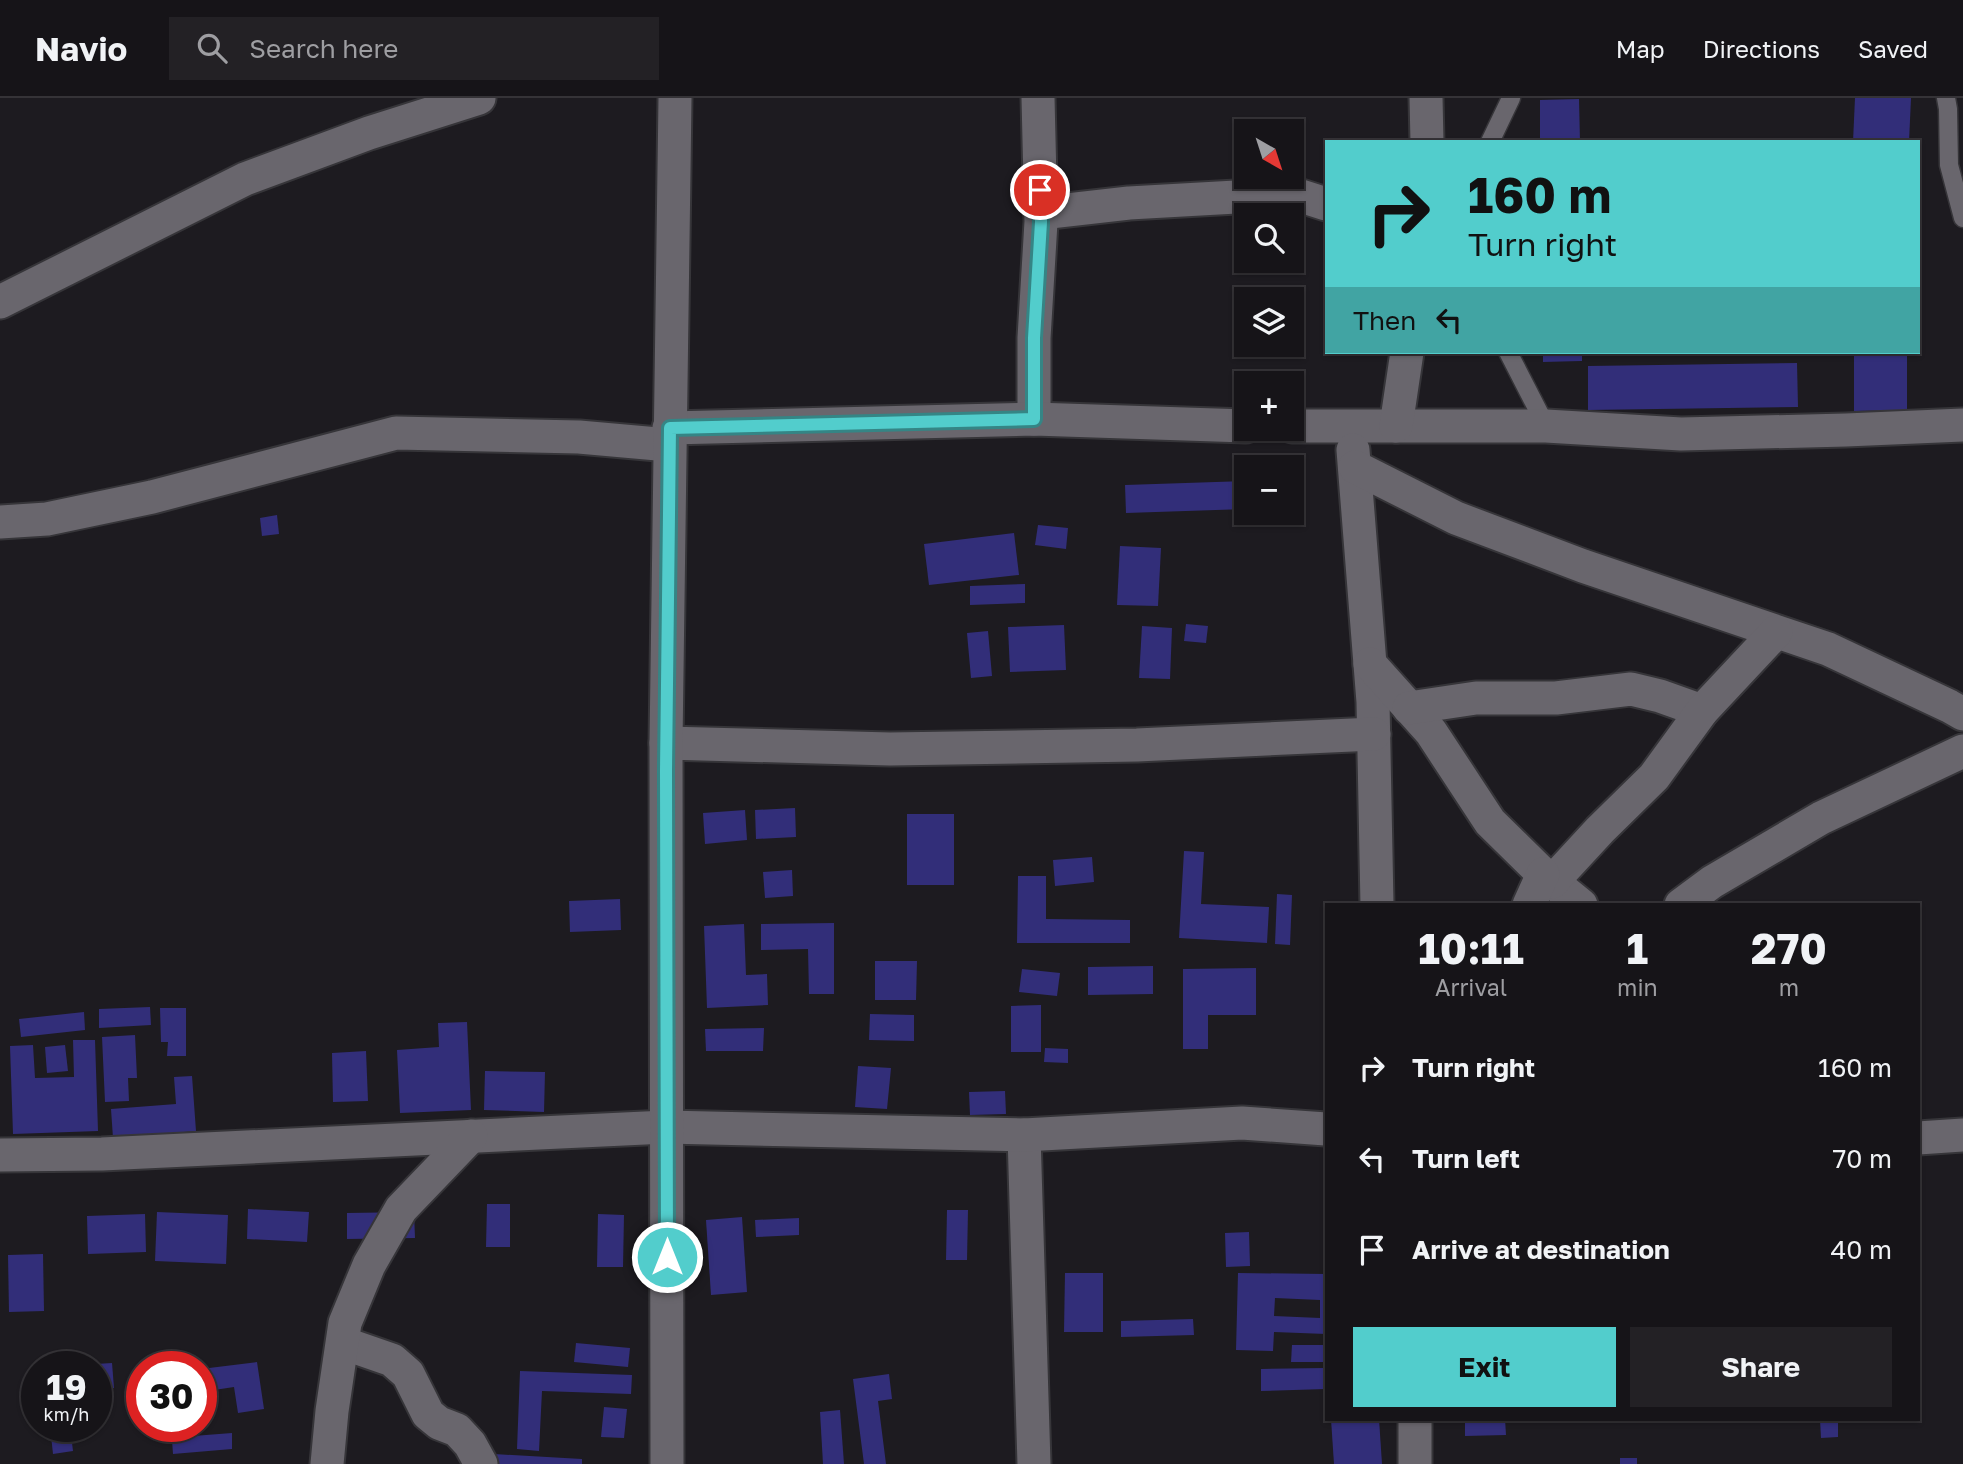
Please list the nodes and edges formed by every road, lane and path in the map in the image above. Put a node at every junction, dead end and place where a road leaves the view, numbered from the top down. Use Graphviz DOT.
graph roads {
  1 [pos="479,98"];
  2 [pos="676,98"];
  3 [pos="1038,98"];
  4 [pos="1511,98"];
  5 [pos="1947,98"];
  6 [pos="1491,140"];
  7 [pos="1325,204"];
  8 [pos="1041,213"];
  9 [pos="1963,218"];
  10 [pos="0,302"];
  11 [pos="1407,354"];
  12 [pos="1509,354"];
  13 [pos="1034,419"];
  14 [pos="1963,425"];
  15 [pos="1234,426"];
  16 [pos="1304,426"];
  17 [pos="1351,426"];
  18 [pos="1396,426"];
  19 [pos="1546,426"];
  20 [pos="669,436"];
  21 [pos="1355,467"];
  22 [pos="0,522"];
  23 [pos="1776,632"];
  24 [pos="1370,664"];
  25 [pos="1409,708"];
  26 [pos="1702,711"];
  27 [pos="1963,715"];
  28 [pos="1374,734"];
  29 [pos="666,743"];
  30 [pos="1963,751"];
  31 [pos="1547,878"];
  32 [pos="1377,903"];
  33 [pos="1530,903"];
  34 [pos="1578,903"];
  35 [pos="1684,903"];
  36 [pos="666,1127"];
  37 [pos="1325,1129"];
  38 [pos="1024,1135"];
  39 [pos="1963,1135"];
  40 [pos="471,1136"];
  41 [pos="1920,1138"];
  42 [pos="0,1156"];
  43 [pos="342,1343"];
  44 [pos="1415,1421"];
  45 [pos="327,1464"];
  46 [pos="481,1464"];
  47 [pos="667,1464"];
  48 [pos="1034,1464"];
  49 [pos="1415,1464"];
  1 -- 10 [label="street"];
  2 -- 20 [label="street"];
  3 -- 8 [label="street"];
  4 -- 6 [label="lane"];
  5 -- 9 [label="lane"];
  7 -- 8 [label="street"];
  8 -- 13 [label="street"];
  11 -- 18 [label="street"];
  12 -- 19 [label="lane"];
  13 -- 15 [label="street"];
  13 -- 20 [label="street"];
  14 -- 19 [label="street"];
  16 -- 17 [label="street"];
  17 -- 18 [label="street"];
  17 -- 21 [label="street"];
  18 -- 19 [label="street"];
  20 -- 22 [label="street"];
  20 -- 29 [label="street"];
  21 -- 23 [label="street"];
  21 -- 24 [label="street"];
  23 -- 26 [label="street"];
  23 -- 27 [label="street"];
  24 -- 25 [label="street"];
  24 -- 28 [label="street"];
  25 -- 26 [label="street"];
  25 -- 31 [label="street"];
  26 -- 31 [label="street"];
  28 -- 29 [label="street"];
  28 -- 32 [label="street"];
  29 -- 36 [label="street"];
  30 -- 35 [label="street"];
  31 -- 33 [label="street"];
  31 -- 34 [label="street"];
  36 -- 38 [label="street"];
  36 -- 40 [label="street"];
  36 -- 47 [label="street"];
  37 -- 38 [label="street"];
  38 -- 48 [label="street"];
  39 -- 41 [label="street"];
  40 -- 42 [label="street"];
  40 -- 43 [label="street"];
  43 -- 45 [label="street"];
  43 -- 46 [label="street"];
  44 -- 49 [label="street"];
}
